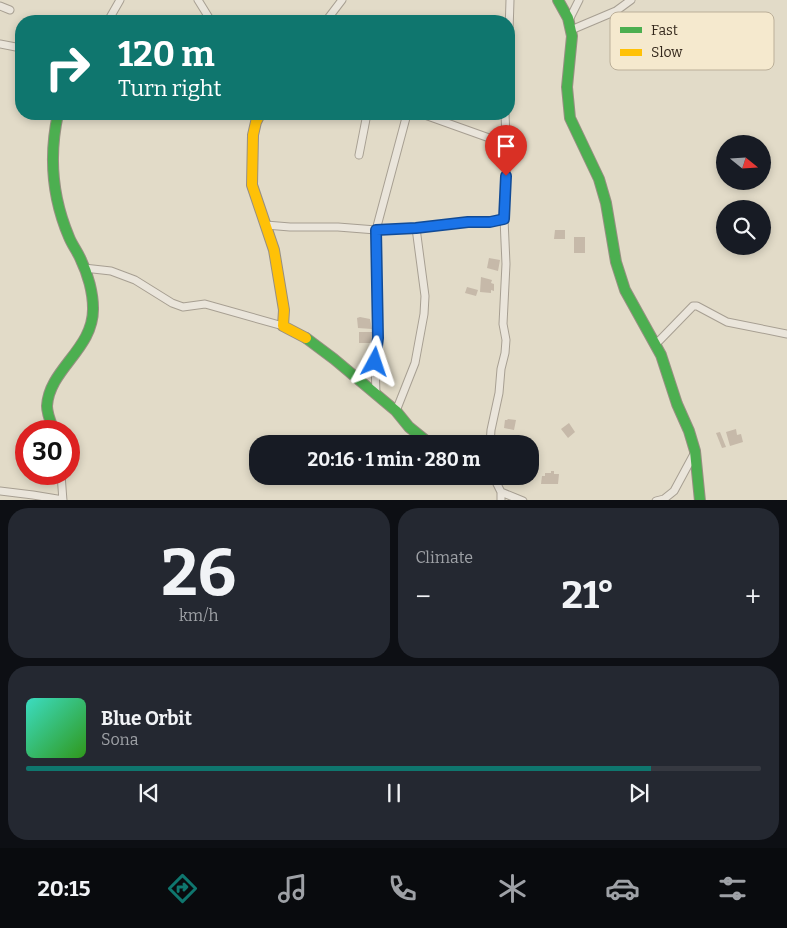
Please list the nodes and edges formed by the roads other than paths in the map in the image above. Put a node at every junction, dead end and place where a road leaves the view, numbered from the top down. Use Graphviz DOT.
graph roads {
  1 [pos="120,0"];
  2 [pos="198,0"];
  3 [pos="342,0"];
  4 [pos="510,0"];
  5 [pos="558,0"];
  6 [pos="579,0"];
  7 [pos="632,0"];
  8 [pos="0,6"];
  9 [pos="10,10"];
  10 [pos="613,12"];
  11 [pos="610,13"];
  12 [pos="111,15"];
  13 [pos="207,15"];
  14 [pos="331,15"];
  15 [pos="510,15"];
  16 [pos="570,25"];
  17 [pos="0,44"];
  18 [pos="15,47"];
  19 [pos="57,120"];
  20 [pos="257,120"];
  21 [pos="367,120"];
  22 [pos="405,120"];
  23 [pos="439,120"];
  24 [pos="505,120"];
  25 [pos="506,144"];
  26 [pos="359,155"];
  27 [pos="504,219"];
  28 [pos="266,225"];
  29 [pos="416,228"];
  30 [pos="376,230"];
  31 [pos="84,268"];
  32 [pos="283,326"];
  33 [pos="787,334"];
  34 [pos="656,344"];
  35 [pos="376,394"];
  36 [pos="396,411"];
  37 [pos="51,420"];
  38 [pos="419,435"];
  39 [pos="491,435"];
  40 [pos="695,451"];
  41 [pos="62,485"];
  42 [pos="498,485"];
  43 [pos="0,491"];
  44 [pos="501,492"];
  45 [pos="63,500"];
  46 [pos="501,500"];
  47 [pos="523,500"];
  48 [pos="656,500"];
  49 [pos="700,500"];
  1 -- 12 [label="street"];
  2 -- 13 [label="street"];
  3 -- 14 [label="street"];
  4 -- 15 [label="street"];
  5 -- 16 [label="street"];
  6 -- 16 [label="street"];
  7 -- 10 [label="street"];
  8 -- 9 [label="street"];
  11 -- 16 [label="street"];
  16 -- 34 [label="street"];
  17 -- 18 [label="street"];
  19 -- 31 [label="street"];
  20 -- 28 [label="street"];
  21 -- 26 [label="street"];
  22 -- 30 [label="street"];
  23 -- 25 [label="street"];
  24 -- 25 [label="street"];
  25 -- 27 [label="street"];
  27 -- 29 [label="street"];
  27 -- 39 [label="street"];
  28 -- 30 [label="street"];
  28 -- 32 [label="street"];
  29 -- 30 [label="street"];
  29 -- 36 [label="street"];
  30 -- 35 [label="street"];
  31 -- 32 [label="street"];
  31 -- 37 [label="street"];
  32 -- 35 [label="street"];
  33 -- 34 [label="street"];
  34 -- 40 [label="street"];
  35 -- 36 [label="street"];
  36 -- 38 [label="street"];
  40 -- 48 [label="street"];
  40 -- 49 [label="street"];
  41 -- 45 [label="street"];
  42 -- 44 [label="street"];
  43 -- 45 [label="street"];
  44 -- 46 [label="street"];
  44 -- 47 [label="street"];
}
